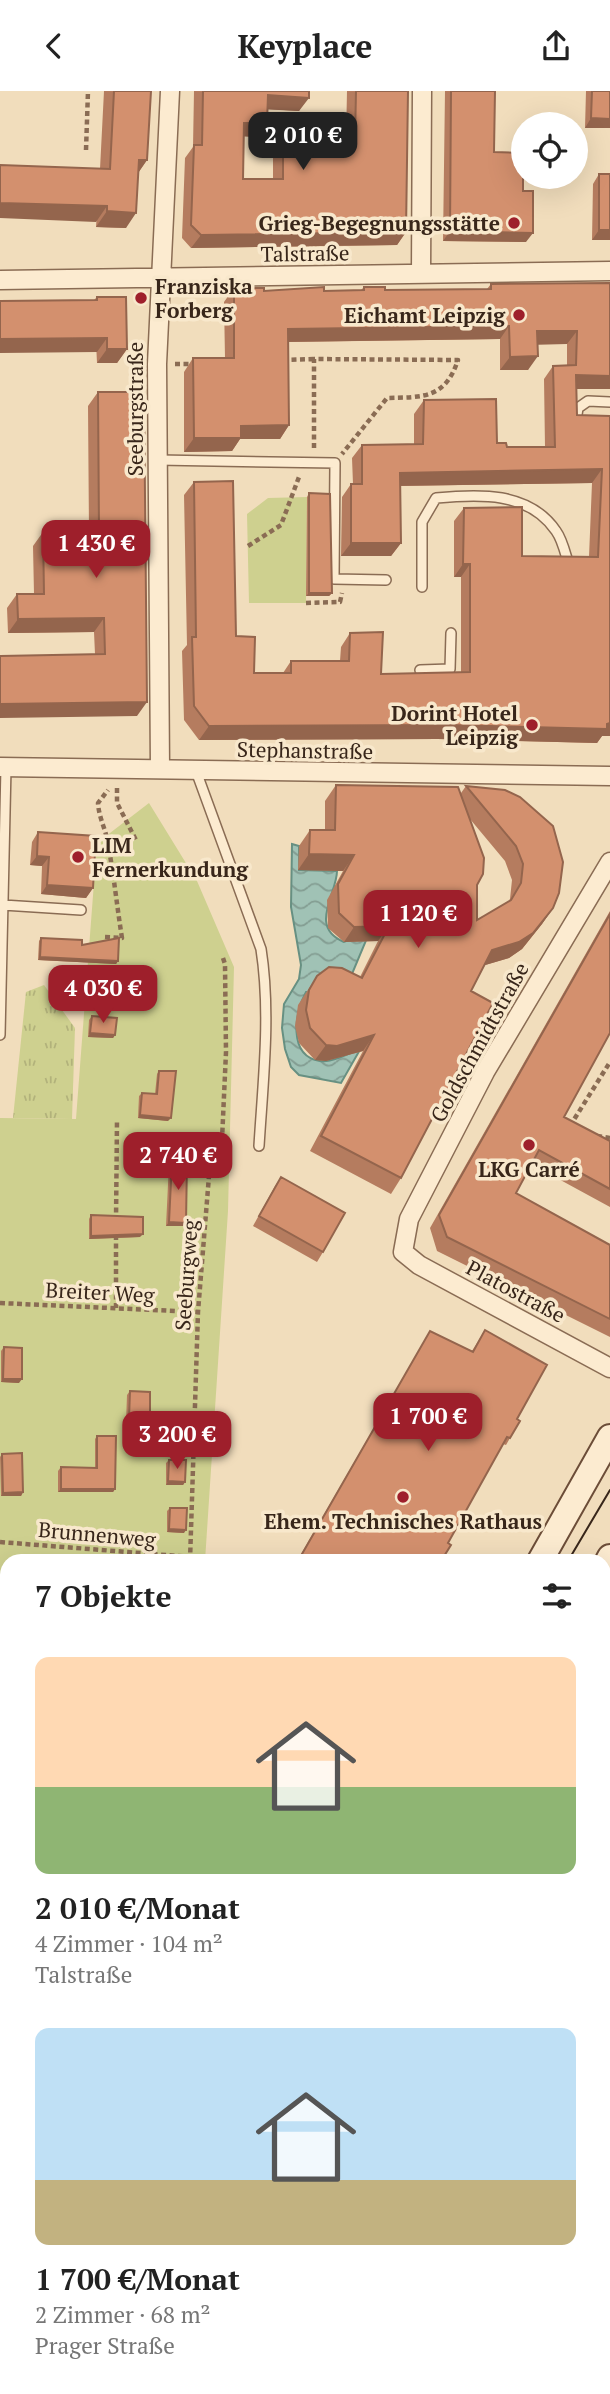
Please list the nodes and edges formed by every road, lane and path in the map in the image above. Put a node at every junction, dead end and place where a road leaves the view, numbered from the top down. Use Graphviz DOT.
graph roads {
  1 [pos="88,91"];
  2 [pos="170,91"];
  3 [pos="422,91"];
  4 [pos="86,150"];
  5 [pos="610,271"];
  6 [pos="421,274"];
  7 [pos="159,277"];
  8 [pos="0,280"];
  9 [pos="314,359"];
  10 [pos="279,360"];
  11 [pos="157,364"];
  12 [pos="196,364"];
  13 [pos="610,402"];
  14 [pos="576,421"];
  15 [pos="158,460"];
  16 [pos="309,463"];
  17 [pos="335,463"];
  18 [pos="248,546"];
  19 [pos="568,562"];
  20 [pos="346,579"];
  21 [pos="386,580"];
  22 [pos="422,587"];
  23 [pos="306,603"];
  24 [pos="451,633"];
  25 [pos="420,670"];
  26 [pos="3,767"];
  27 [pos="160,768"];
  28 [pos="117,769"];
  29 [pos="196,771"];
  30 [pos="610,776"];
  31 [pos="117,790"];
  32 [pos="137,842"];
  33 [pos="610,862"];
  34 [pos="3,905"];
  35 [pos="81,910"];
  36 [pos="104,937"];
  37 [pos="222,955"];
  38 [pos="0,1035"];
  39 [pos="610,1062"];
  40 [pos="117,1120"];
  41 [pos="576,1134"];
  42 [pos="588,1135"];
  43 [pos="610,1138"];
  44 [pos="259,1146"];
  45 [pos="402,1252"];
  46 [pos="0,1303"];
  47 [pos="116,1308"];
  48 [pos="198,1312"];
  49 [pos="610,1368"];
  50 [pos="610,1437"];
  51 [pos="0,1542"];
  52 [pos="134,1554"];
  53 [pos="190,1554"];
  54 [pos="544,1554"];
  1 -- 4 [label="path"];
  2 -- 7 [label="street, Seeburgstraße"];
  3 -- 6 [label="street"];
  5 -- 6 [label="street, Talstraße"];
  6 -- 7 [label="street, Talstraße"];
  7 -- 8 [label="street, Talstraße"];
  7 -- 11 [label="street, Seeburgstraße"];
  9 -- 10 [label="path"];
  9 -- 16 [label="path"];
  9 -- 17 [label="path"];
  11 -- 12 [label="path"];
  11 -- 15 [label="street, Seeburgstraße"];
  13 -- 14 [label="lane"];
  15 -- 16 [label="lane"];
  15 -- 27 [label="street, Seeburgstraße"];
  16 -- 17 [label="lane"];
  16 -- 18 [label="path"];
  17 -- 20 [label="lane"];
  19 -- 22 [label="lane"];
  20 -- 21 [label="lane"];
  20 -- 23 [label="path"];
  24 -- 25 [label="lane"];
  26 -- 28 [label="street, Stephanstraße"];
  26 -- 34 [label="lane"];
  27 -- 28 [label="street, Stephanstraße"];
  27 -- 29 [label="street, Stephanstraße"];
  28 -- 31 [label="path"];
  29 -- 30 [label="street, Stephanstraße"];
  29 -- 44 [label="lane"];
  31 -- 32 [label="path"];
  31 -- 36 [label="path"];
  33 -- 45 [label="street, Goldschmidtstraße"];
  34 -- 35 [label="lane"];
  34 -- 38 [label="lane"];
  37 -- 48 [label="path, Seeburgweg"];
  39 -- 41 [label="path"];
  40 -- 47 [label="path"];
  42 -- 43 [label="path"];
  45 -- 49 [label="street, Platostraße"];
  46 -- 47 [label="path, Breiter Weg"];
  47 -- 48 [label="path, Breiter Weg"];
  48 -- 53 [label="path, Seeburgweg"];
  50 -- 54 [label="main road"];
  51 -- 52 [label="path, Brunnenweg"];
}
